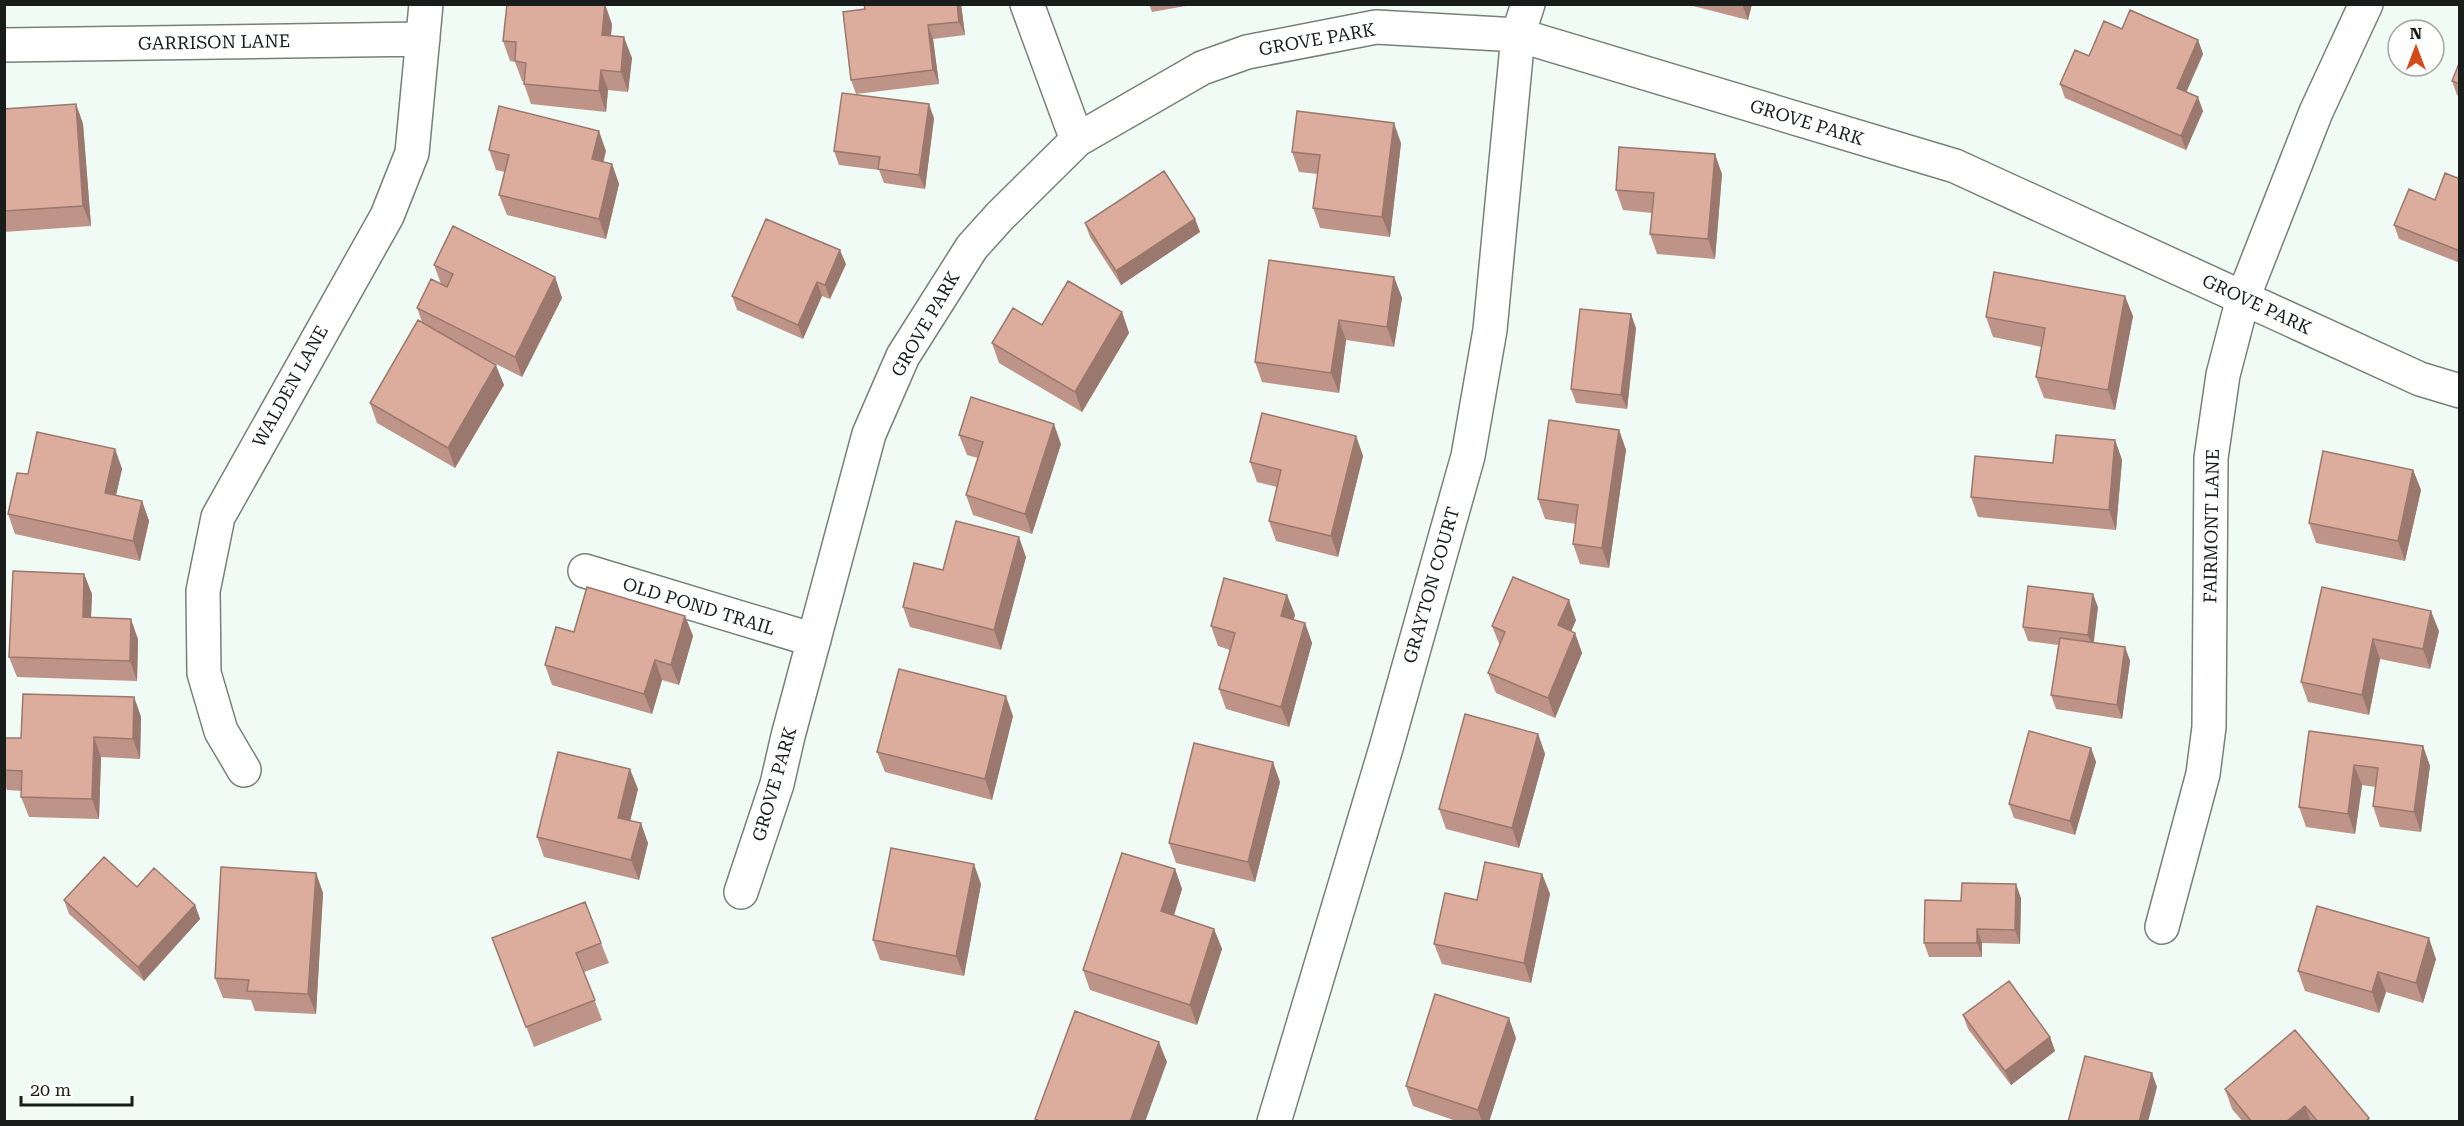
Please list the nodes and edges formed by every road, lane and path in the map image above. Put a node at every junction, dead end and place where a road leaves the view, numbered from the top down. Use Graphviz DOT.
graph roads {
  1 [pos="426,4"];
  2 [pos="1027,4"];
  3 [pos="1528,4"];
  4 [pos="2366,4"];
  5 [pos="1518,35"];
  6 [pos="423,39"];
  7 [pos="4,45"];
  8 [pos="1077,140"];
  9 [pos="2243,297"];
  10 [pos="2460,391"];
  11 [pos="585,571"];
  12 [pos="814,640"];
  13 [pos="244,770"];
  14 [pos="741,892"];
  15 [pos="2162,927"];
  16 [pos="1275,1122"];
  1 -- 6 [label="street, WALDEN LANE"];
  2 -- 8 [label="street"];
  3 -- 5 [label="street, GRAYTON COURT"];
  4 -- 9 [label="street, FAIRMONT LANE"];
  5 -- 8 [label="street, GROVE PARK"];
  5 -- 9 [label="street, GROVE PARK"];
  5 -- 16 [label="street, GRAYTON COURT"];
  6 -- 7 [label="street, GARRISON LANE"];
  6 -- 13 [label="street, WALDEN LANE"];
  8 -- 12 [label="street, GROVE PARK"];
  9 -- 10 [label="street, GROVE PARK"];
  9 -- 15 [label="street, FAIRMONT LANE"];
  11 -- 12 [label="street, OLD POND TRAIL"];
  12 -- 14 [label="street, GROVE PARK"];
}
